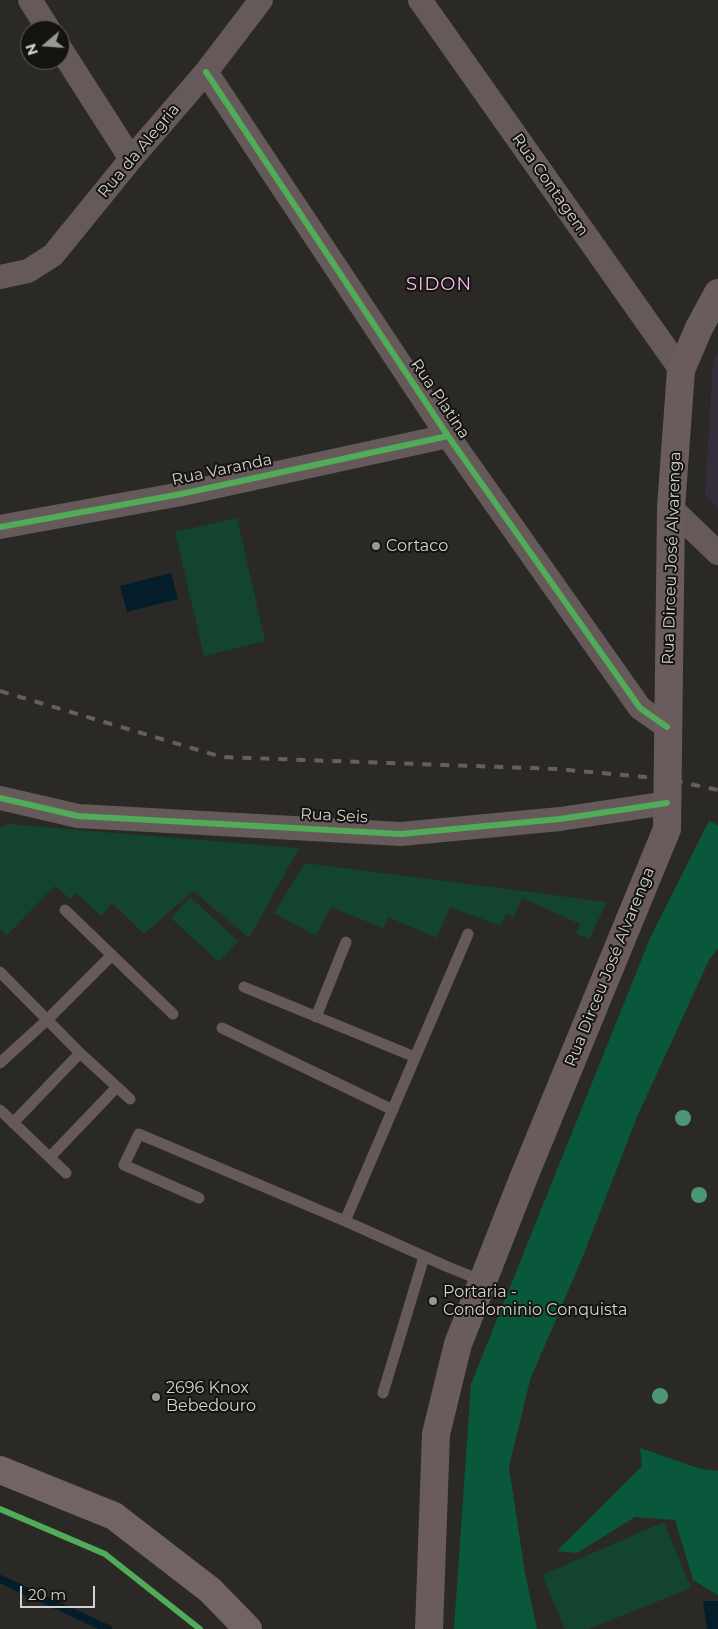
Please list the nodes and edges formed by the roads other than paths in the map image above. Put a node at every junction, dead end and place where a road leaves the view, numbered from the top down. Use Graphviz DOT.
graph roads {
  1 [pos="30,0"];
  2 [pos="261,0"];
  3 [pos="420,0"];
  4 [pos="43,20"];
  5 [pos="70,64"];
  6 [pos="206,72"];
  7 [pos="131,159"];
  8 [pos="0,277"];
  9 [pos="718,293"];
  10 [pos="681,370"];
  11 [pos="448,436"];
  12 [pos="671,508"];
  13 [pos="0,527"];
  14 [pos="718,553"];
  15 [pos="667,727"];
  16 [pos="0,798"];
  17 [pos="667,803"];
  18 [pos="65,910"];
  19 [pos="468,934"];
  20 [pos="346,942"];
  21 [pos="112,955"];
  22 [pos="0,972"];
  23 [pos="244,988"];
  24 [pos="174,1014"];
  25 [pos="316,1016"];
  26 [pos="47,1020"];
  27 [pos="222,1028"];
  28 [pos="80,1053"];
  29 [pos="415,1057"];
  30 [pos="0,1063"];
  31 [pos="116,1088"];
  32 [pos="130,1100"];
  33 [pos="0,1110"];
  34 [pos="393,1110"];
  35 [pos="13,1122"];
  36 [pos="50,1158"];
  37 [pos="66,1173"];
  38 [pos="199,1198"];
  39 [pos="346,1221"];
  40 [pos="424,1257"];
  41 [pos="483,1282"];
  42 [pos="383,1393"];
  43 [pos="0,1470"];
  44 [pos="248,1629"];
  45 [pos="429,1629"];
  1 -- 4 [label="street"];
  2 -- 6 [label="street, Rua da Alegria"];
  3 -- 10 [label="street, Rua Contagem"];
  5 -- 7 [label="street"];
  6 -- 7 [label="street, Rua da Alegria"];
  6 -- 11 [label="street, Rua Platina"];
  7 -- 8 [label="street, Rua da Alegria"];
  9 -- 10 [label="main road, Rua Dirceu José Alvarenga"];
  10 -- 12 [label="main road, Rua Dirceu José Alvarenga"];
  11 -- 13 [label="street, Rua Varanda"];
  11 -- 15 [label="street, Rua Platina"];
  12 -- 14 [label="street"];
  12 -- 15 [label="main road, Rua Dirceu José Alvarenga"];
  15 -- 17 [label="main road, Rua Dirceu José Alvarenga"];
  16 -- 17 [label="street, Rua Seis"];
  17 -- 41 [label="main road, Rua Dirceu José Alvarenga"];
  18 -- 21 [label="lane"];
  19 -- 29 [label="lane"];
  20 -- 25 [label="lane"];
  21 -- 24 [label="lane"];
  21 -- 26 [label="lane"];
  22 -- 26 [label="lane"];
  23 -- 25 [label="lane"];
  25 -- 29 [label="lane"];
  26 -- 28 [label="lane"];
  26 -- 30 [label="lane"];
  27 -- 34 [label="lane"];
  28 -- 31 [label="lane"];
  28 -- 35 [label="lane"];
  29 -- 34 [label="lane"];
  31 -- 32 [label="lane"];
  31 -- 36 [label="lane"];
  33 -- 35 [label="lane"];
  34 -- 39 [label="lane"];
  35 -- 36 [label="lane"];
  36 -- 37 [label="lane"];
  38 -- 39 [label="lane"];
  39 -- 40 [label="lane"];
  40 -- 41 [label="lane"];
  40 -- 42 [label="lane"];
  41 -- 45 [label="main road, Rua Dirceu José Alvarenga"];
  43 -- 44 [label="main road"];
}
